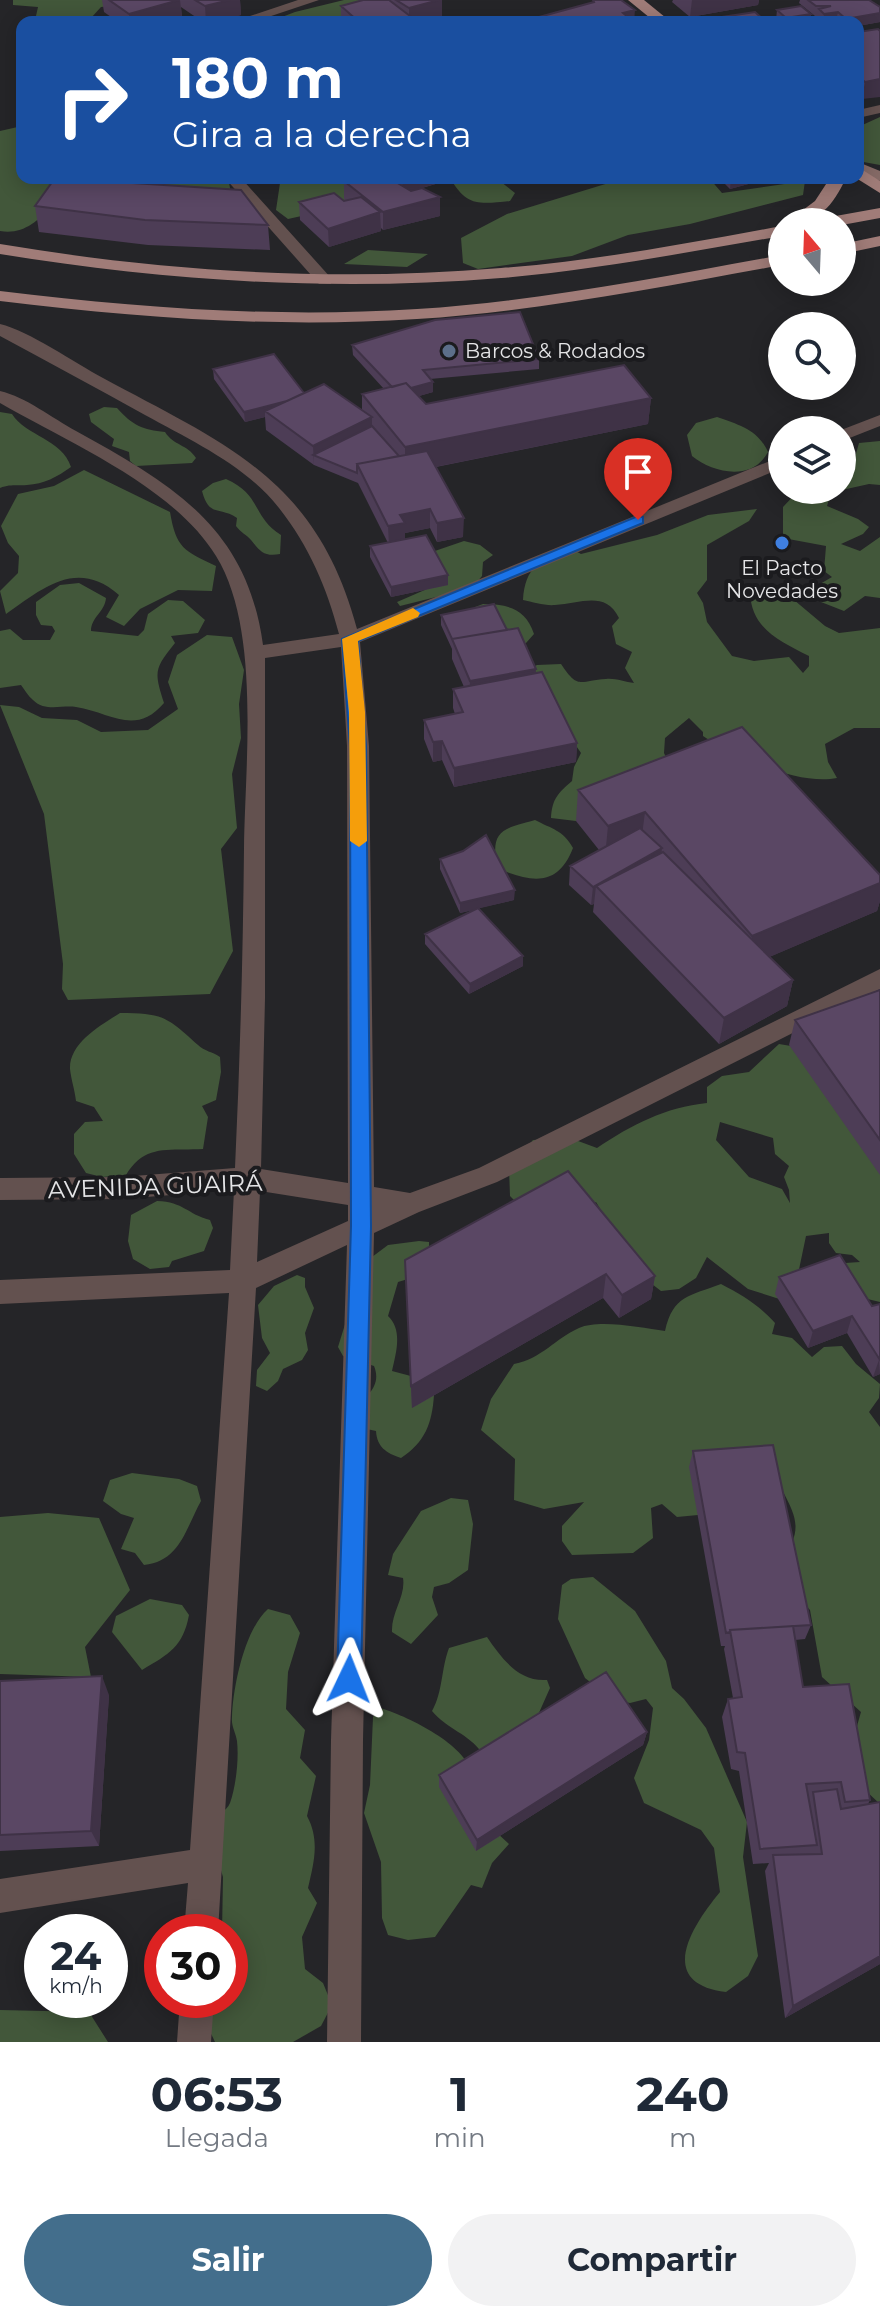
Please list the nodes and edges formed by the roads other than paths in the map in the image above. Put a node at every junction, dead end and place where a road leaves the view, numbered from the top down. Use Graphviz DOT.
graph roads {
  1 [pos="312,0"];
  2 [pos="635,0"];
  3 [pos="259,16"];
  4 [pos="656,16"];
  5 [pos="864,175"];
  6 [pos="238,184"];
  7 [pos="835,184"];
  8 [pos="880,188"];
  9 [pos="819,208"];
  10 [pos="880,213"];
  11 [pos="856,217"];
  12 [pos="768,231"];
  13 [pos="880,241"];
  14 [pos="856,246"];
  15 [pos="880,247"];
  16 [pos="856,248"];
  17 [pos="0,249"];
  18 [pos="768,262"];
  19 [pos="533,270"];
  20 [pos="325,281"];
  21 [pos="0,296"];
  22 [pos="372,316"];
  23 [pos="6,336"];
  24 [pos="0,396"];
  25 [pos="880,420"];
  26 [pos="856,430"];
  27 [pos="768,467"];
  28 [pos="350,639"];
  29 [pos="256,653"];
  30 [pos="880,978"];
  31 [pos="248,1178"];
  32 [pos="0,1189"];
  33 [pos="361,1196"];
  34 [pos="410,1204"];
  35 [pos="361,1226"];
  36 [pos="244,1281"];
  37 [pos="0,1292"];
  38 [pos="206,1864"];
  39 [pos="0,1896"];
  40 [pos="202,1914"];
  41 [pos="196,2018"];
  42 [pos="194,2042"];
  43 [pos="344,2042"];
  1 -- 3 [label="street"];
  2 -- 4 [label="main road"];
  5 -- 8 [label="main road"];
  6 -- 20 [label="street"];
  7 -- 9 [label="main road"];
  10 -- 11 [label="main road"];
  12 -- 19 [label="main road"];
  13 -- 14 [label="main road"];
  15 -- 16 [label="main road"];
  17 -- 20 [label="main road"];
  18 -- 22 [label="main road"];
  19 -- 20 [label="main road"];
  19 -- 22 [label="main road"];
  21 -- 22 [label="main road"];
  23 -- 28 [label="street"];
  24 -- 29 [label="street"];
  25 -- 26 [label="street"];
  27 -- 28 [label="street"];
  28 -- 29 [label="street"];
  28 -- 33 [label="street"];
  29 -- 31 [label="street"];
  30 -- 34 [label="street"];
  31 -- 32 [label="street, AVENIDA GUAIRÁ"];
  31 -- 33 [label="street, AVENIDA GUAIRÁ"];
  31 -- 36 [label="street"];
  33 -- 34 [label="street, AVENIDA GUAIRÁ"];
  33 -- 35 [label="street"];
  34 -- 35 [label="street"];
  35 -- 36 [label="street"];
  35 -- 43 [label="street"];
  36 -- 37 [label="street"];
  36 -- 38 [label="street"];
  38 -- 39 [label="street"];
  38 -- 40 [label="street"];
  41 -- 42 [label="street"];
}
